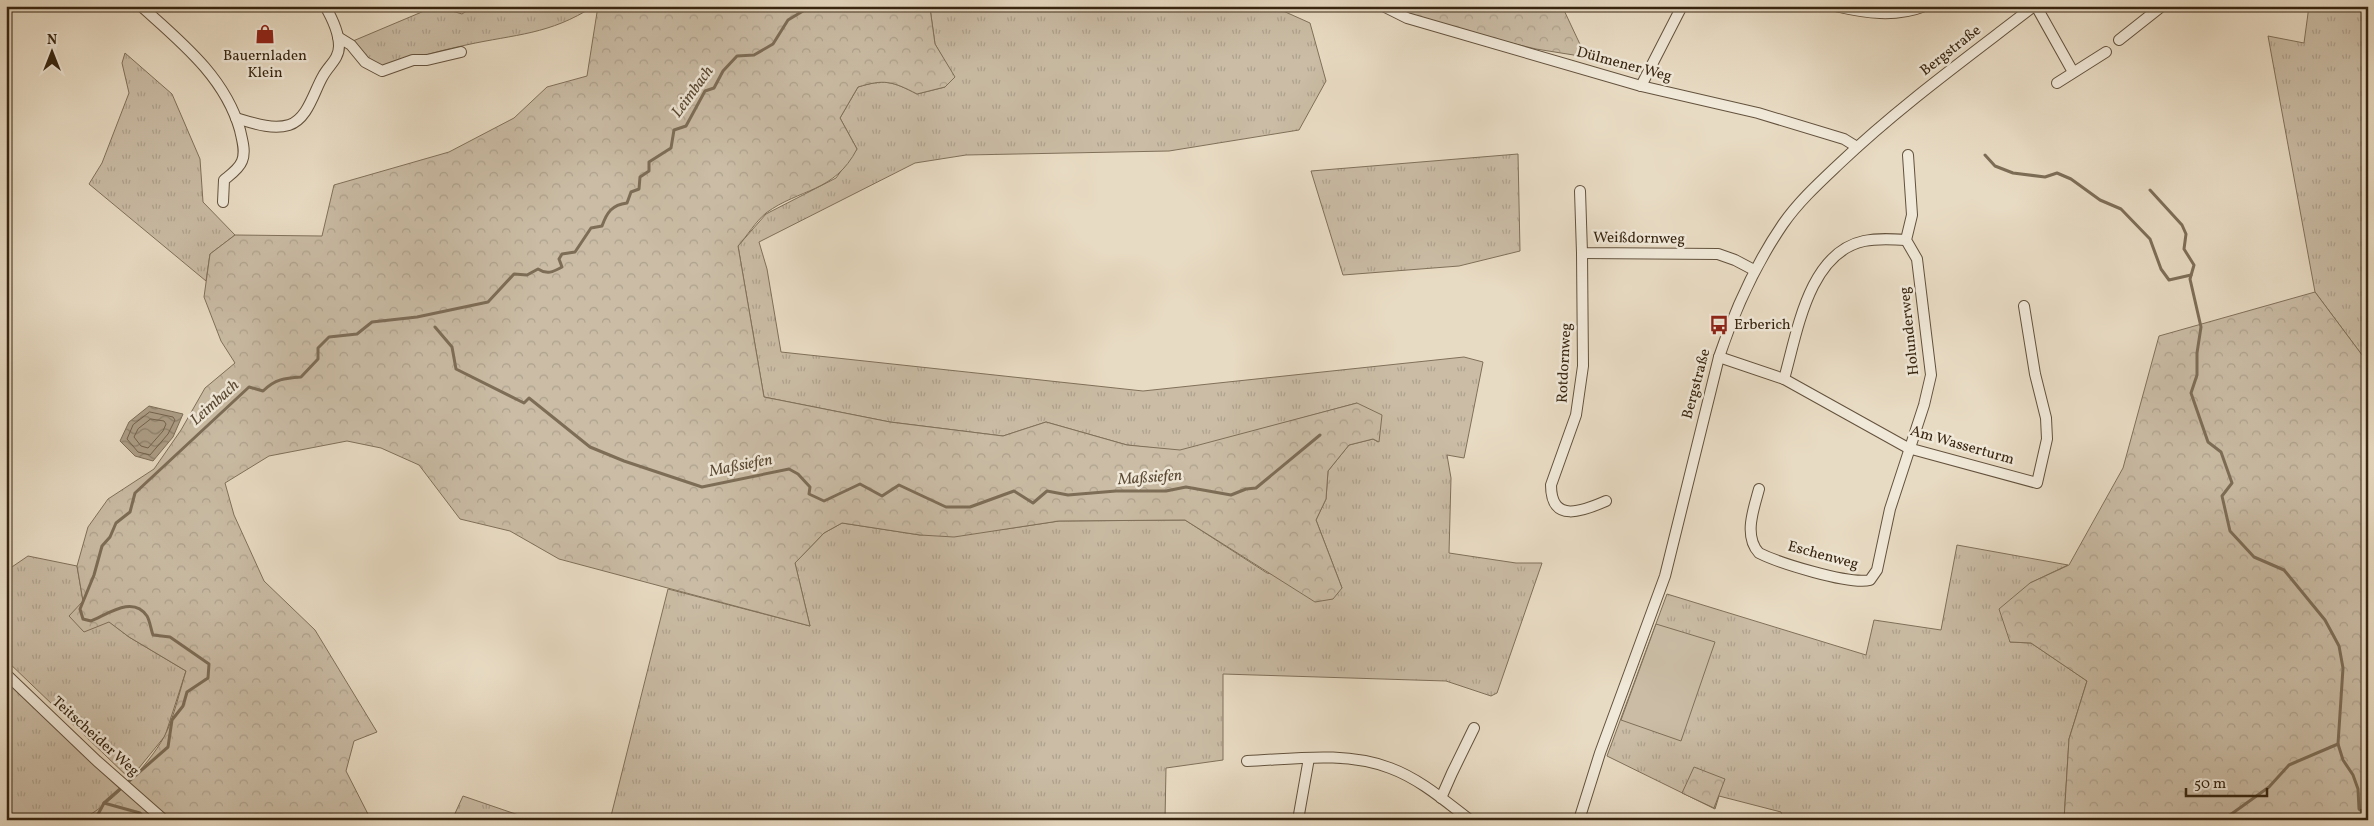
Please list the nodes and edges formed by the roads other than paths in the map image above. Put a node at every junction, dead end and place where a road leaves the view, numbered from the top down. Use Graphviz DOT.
graph roads {
  1 [pos="141,6"];
  2 [pos="325,6"];
  3 [pos="1383,6"];
  4 [pos="1682,6"];
  5 [pos="1835,6"];
  6 [pos="1925,6"];
  7 [pos="2035,6"];
  8 [pos="2162,6"];
  9 [pos="338,37"];
  10 [pos="2120,40"];
  11 [pos="461,52"];
  12 [pos="2106,52"];
  13 [pos="2073,72"];
  14 [pos="2057,82"];
  15 [pos="1641,86"];
  16 [pos="236,118"];
  17 [pos="1858,147"];
  18 [pos="1908,155"];
  19 [pos="1580,191"];
  20 [pos="223,202"];
  21 [pos="1906,240"];
  22 [pos="1582,253"];
  23 [pos="1754,270"];
  24 [pos="2024,306"];
  25 [pos="1719,356"];
  26 [pos="1784,379"];
  27 [pos="1908,448"];
  28 [pos="1759,488"];
  29 [pos="1606,501"];
  30 [pos="6,674"];
  31 [pos="1474,728"];
  32 [pos="1309,758"];
  33 [pos="1246,761"];
  34 [pos="1441,798"];
  35 [pos="164,820"];
  36 [pos="1298,820"];
  37 [pos="1470,820"];
  38 [pos="1579,820"];
  1 -- 16 [label="street"];
  2 -- 9 [label="street"];
  3 -- 15 [label="street, Dülmener Weg"];
  4 -- 15 [label="street"];
  5 -- 6 [label="street"];
  7 -- 13 [label="street"];
  7 -- 17 [label="street, Bergstraße"];
  8 -- 10 [label="street"];
  9 -- 11 [label="street"];
  9 -- 16 [label="street"];
  12 -- 13 [label="street"];
  13 -- 14 [label="street"];
  15 -- 17 [label="street, Dülmener Weg"];
  16 -- 20 [label="street"];
  17 -- 23 [label="street, Bergstraße"];
  18 -- 21 [label="street"];
  19 -- 22 [label="street, Weißdornweg"];
  21 -- 26 [label="street"];
  21 -- 27 [label="street, Holunderweg"];
  22 -- 23 [label="street, Weißdornweg"];
  22 -- 29 [label="street, Rotdornweg"];
  23 -- 25 [label="street, Bergstraße"];
  24 -- 27 [label="street, Am Wasserturm"];
  25 -- 26 [label="street, Am Wasserturm"];
  25 -- 38 [label="street, Bergstraße"];
  26 -- 27 [label="street, Am Wasserturm"];
  27 -- 28 [label="street, Eschenweg"];
  30 -- 35 [label="street, Teitscheider Weg"];
  31 -- 34 [label="street"];
  32 -- 33 [label="street"];
  32 -- 34 [label="street"];
  32 -- 36 [label="street"];
  34 -- 37 [label="street"];
}
